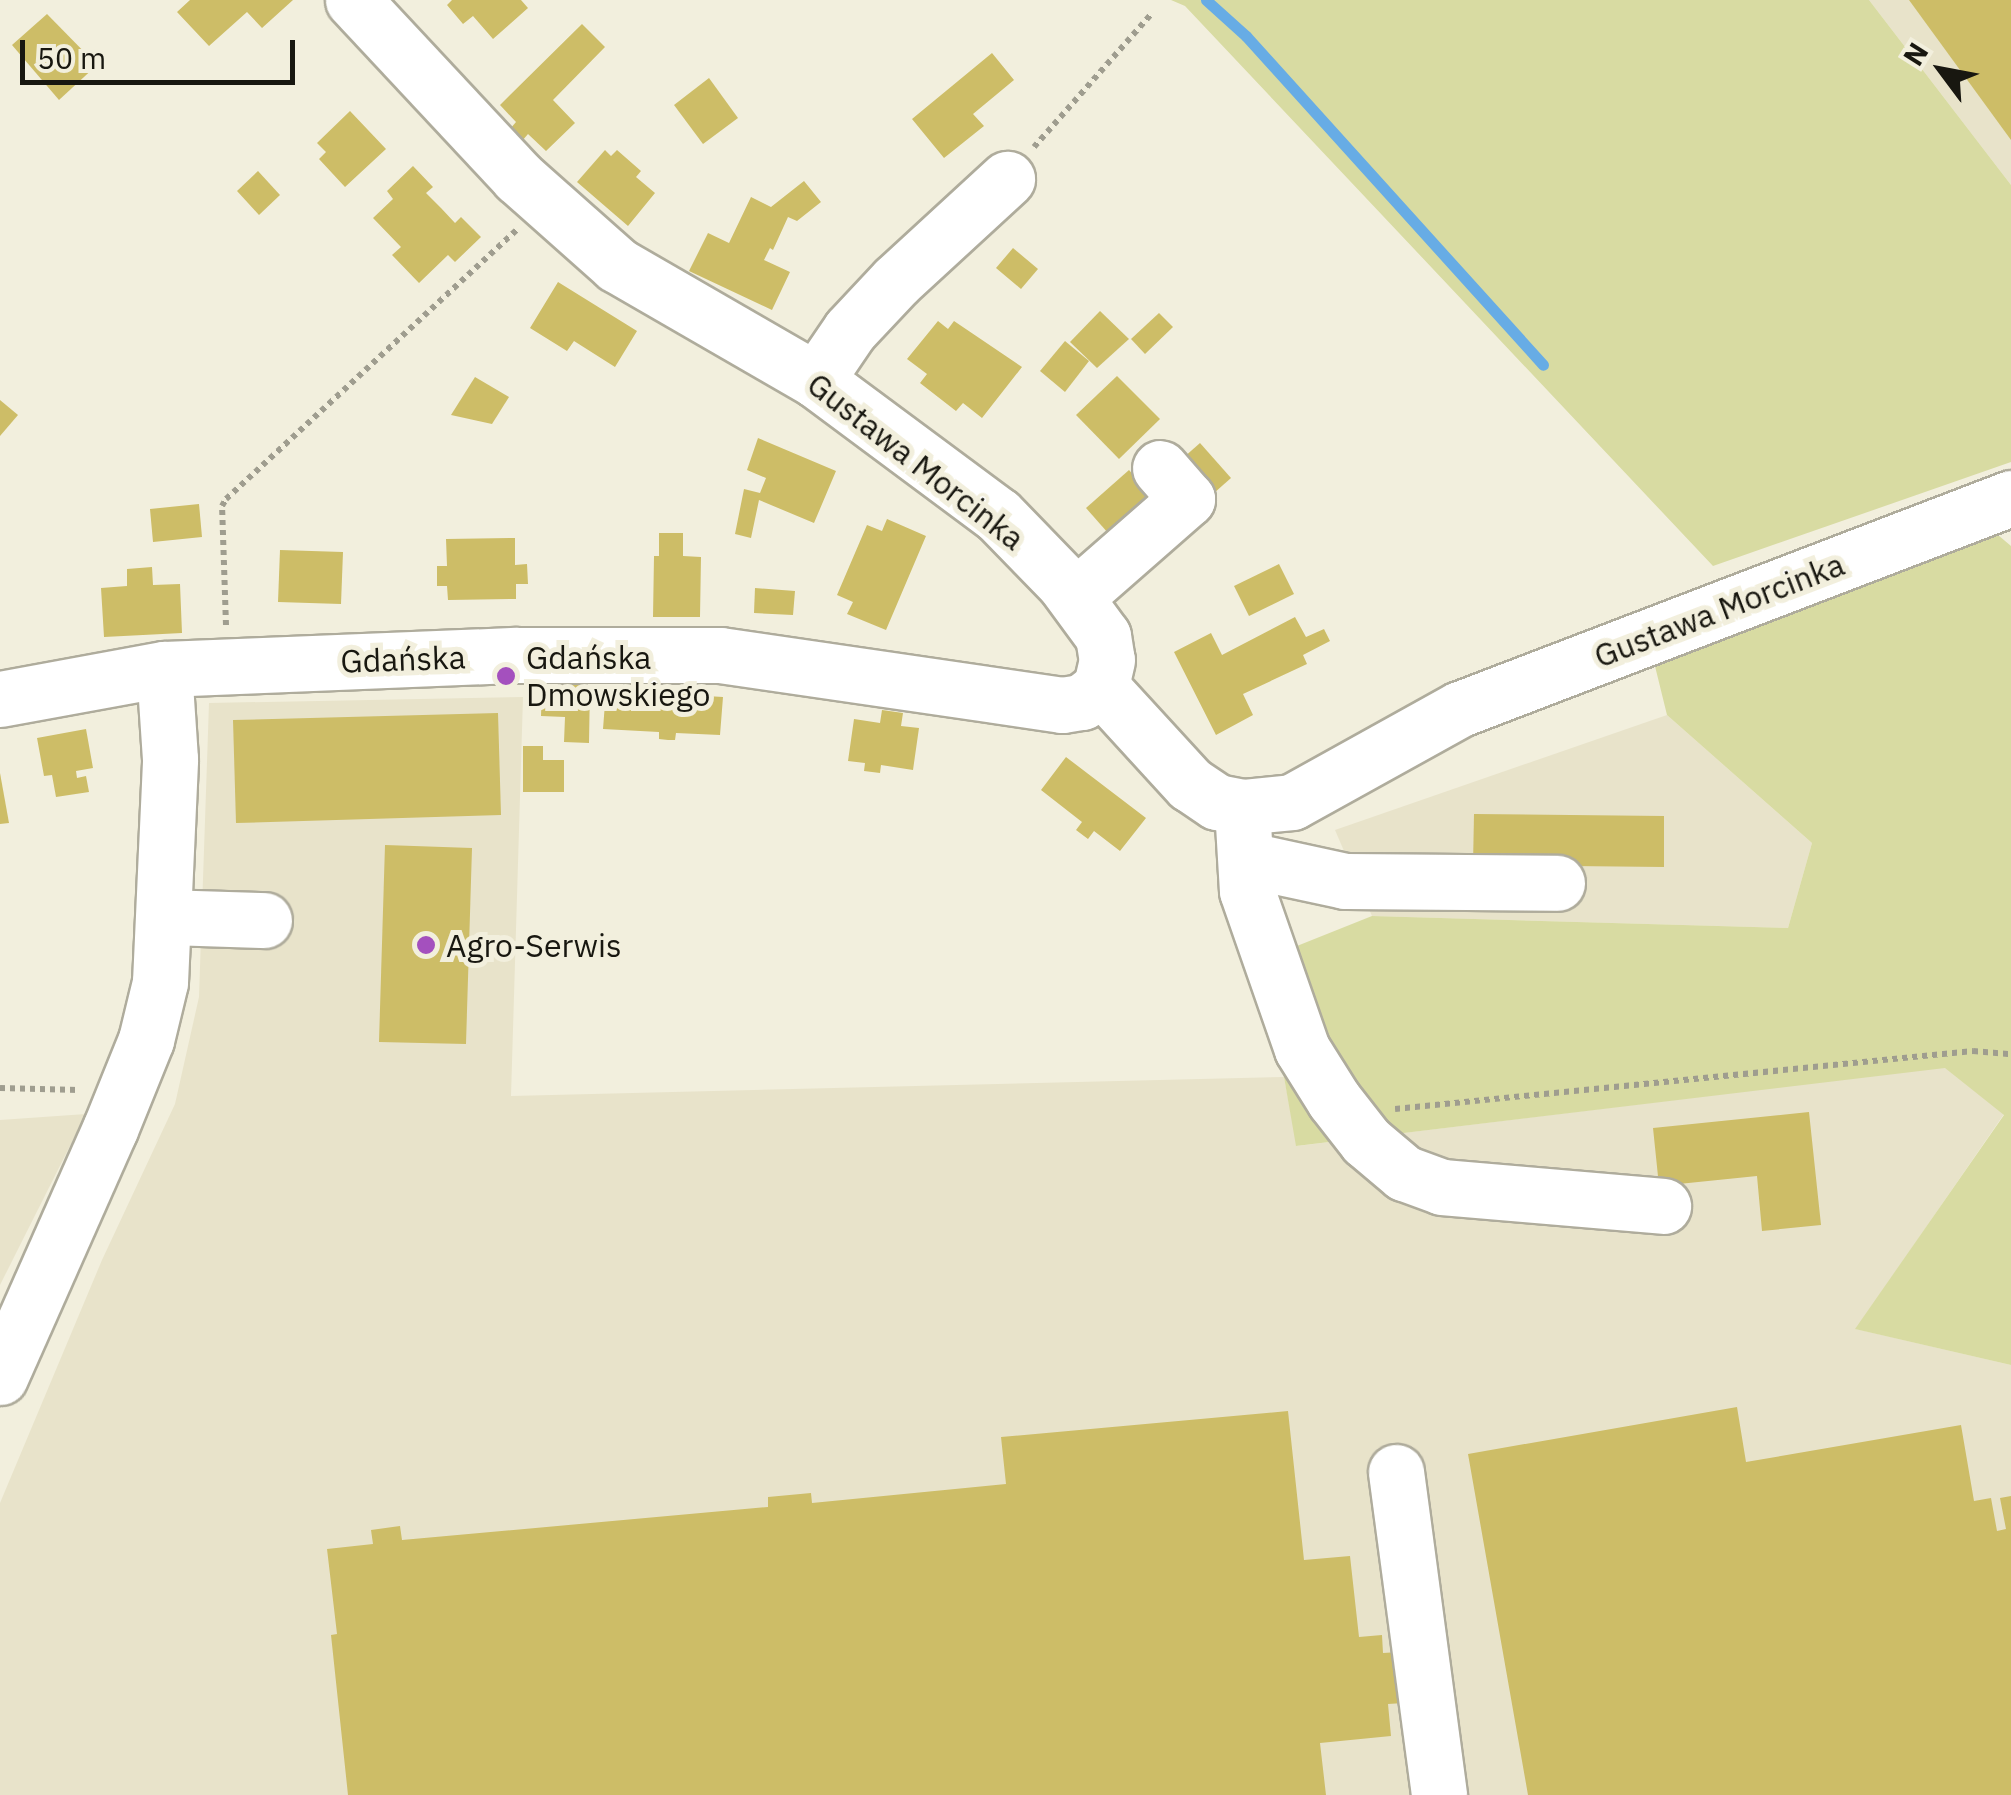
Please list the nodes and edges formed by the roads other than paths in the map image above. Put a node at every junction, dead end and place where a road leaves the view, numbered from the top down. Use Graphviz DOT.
graph roads {
  1 [pos="353,0"];
  2 [pos="1007,179"];
  3 [pos="816,380"];
  4 [pos="1160,468"];
  5 [pos="2011,498"];
  6 [pos="1075,597"];
  7 [pos="164,669"];
  8 [pos="5,684"];
  9 [pos="1101,687"];
  10 [pos="1242,808"];
  11 [pos="1248,860"];
  12 [pos="1557,883"];
  13 [pos="166,917"];
  14 [pos="264,920"];
  15 [pos="1663,1206"];
  16 [pos="0,1376"];
  17 [pos="1396,1472"];
  18 [pos="1439,1795"];
  1 -- 3 [label="street, Gustawa Morcinka"];
  2 -- 3 [label="street"];
  3 -- 6 [label="street, Gustawa Morcinka"];
  4 -- 6 [label="street"];
  5 -- 10 [label="street, Gustawa Morcinka"];
  6 -- 9 [label="street, Gustawa Morcinka"];
  7 -- 8 [label="street, Gdańska"];
  7 -- 9 [label="street, Gdańska"];
  7 -- 13 [label="street"];
  9 -- 10 [label="street"];
  10 -- 11 [label="street"];
  11 -- 12 [label="street"];
  11 -- 15 [label="street"];
  13 -- 14 [label="street"];
  13 -- 16 [label="street"];
  17 -- 18 [label="street"];
}
